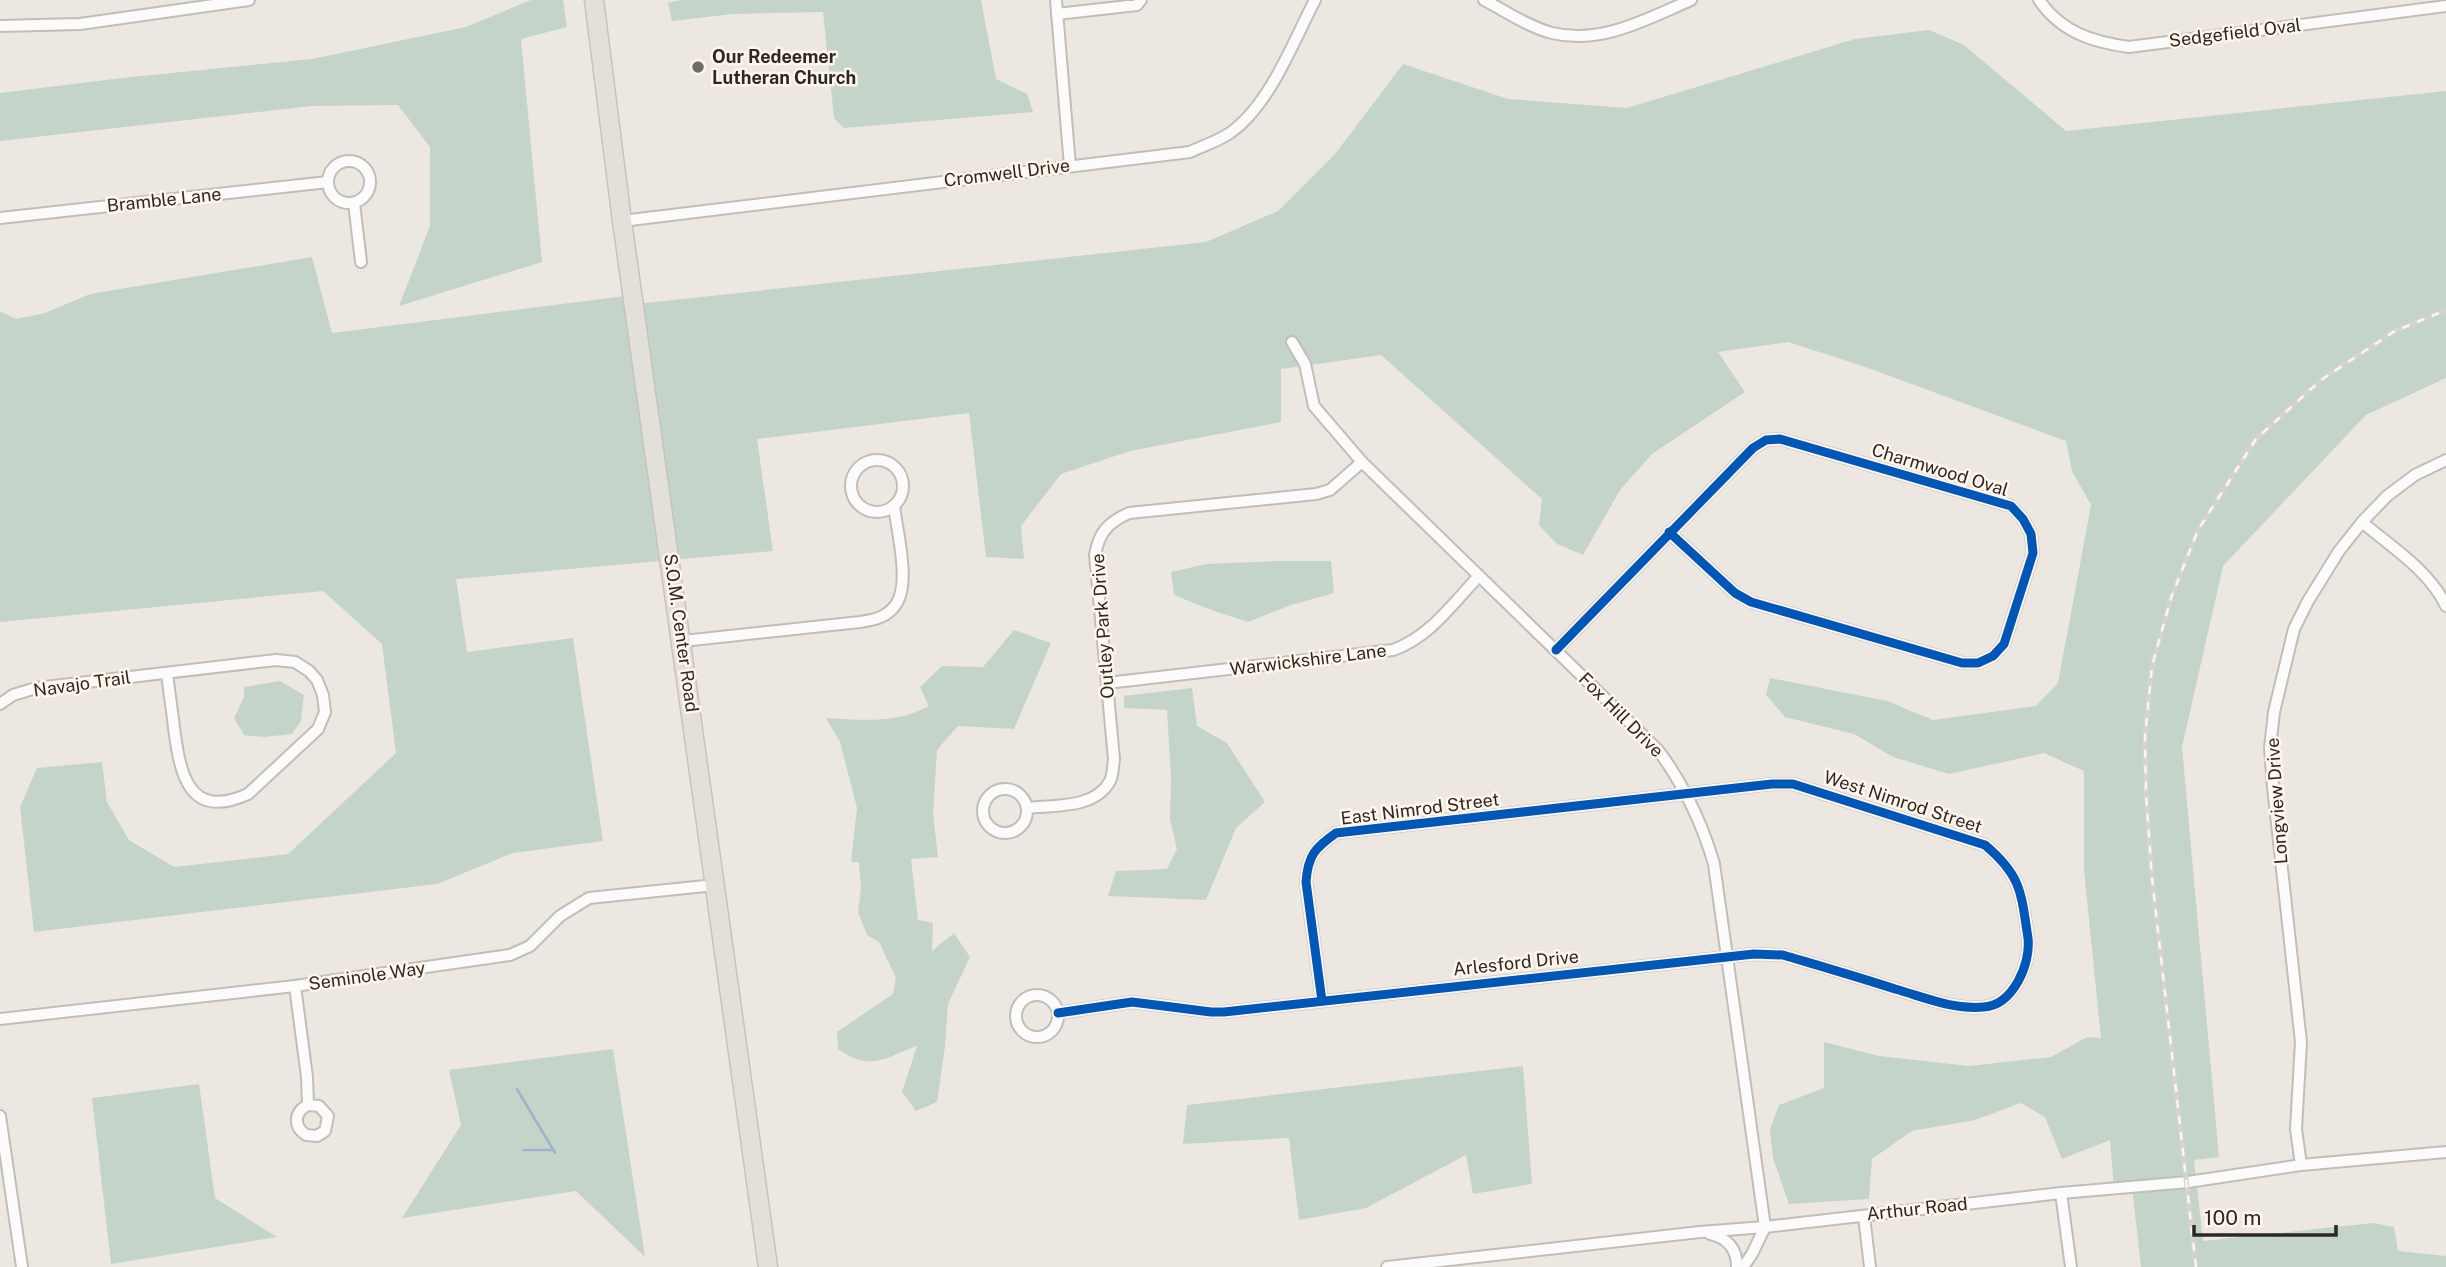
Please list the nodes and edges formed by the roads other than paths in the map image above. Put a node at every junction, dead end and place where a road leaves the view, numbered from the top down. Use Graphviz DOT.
graph roads {
  1 [pos="242,0"];
  2 [pos="249,0"];
  3 [pos="594,0"];
  4 [pos="1056,0"];
  5 [pos="1141,0"];
  6 [pos="1315,0"];
  7 [pos="1484,0"];
  8 [pos="1691,0"];
  9 [pos="2039,0"];
  10 [pos="2446,6"];
  11 [pos="1057,14"];
  12 [pos="0,26"];
  13 [pos="1070,166"];
  14 [pos="328,181"];
  15 [pos="354,203"];
  16 [pos="0,218"];
  17 [pos="622,221"];
  18 [pos="360,262"];
  19 [pos="1292,342"];
  20 [pos="2446,460"];
  21 [pos="1362,462"];
  22 [pos="894,506"];
  23 [pos="2362,522"];
  24 [pos="1669,532"];
  25 [pos="1479,576"];
  26 [pos="2446,606"];
  27 [pos="682,641"];
  28 [pos="1556,650"];
  29 [pos="167,673"];
  30 [pos="1107,683"];
  31 [pos="0,704"];
  32 [pos="1686,794"];
  33 [pos="1027,808"];
  34 [pos="715,885"];
  35 [pos="1728,956"];
  36 [pos="295,986"];
  37 [pos="1322,1001"];
  38 [pos="1971,1008"];
  39 [pos="1058,1013"];
  40 [pos="0,1019"];
  41 [pos="308,1105"];
  42 [pos="0,1116"];
  43 [pos="2446,1152"];
  44 [pos="2301,1165"];
  45 [pos="2061,1193"];
  46 [pos="1864,1216"];
  47 [pos="1765,1227"];
  48 [pos="1700,1232"];
  49 [pos="22,1267"];
  50 [pos="768,1267"];
  51 [pos="1387,1267"];
  52 [pos="1740,1267"];
  53 [pos="1870,1267"];
  54 [pos="2071,1267"];
  1 -- 2 [label="street"];
  1 -- 12 [label="street"];
  3 -- 17 [label="main road, S.O.M. Center Road"];
  4 -- 11 [label="street"];
  5 -- 11 [label="street"];
  6 -- 13 [label="street, Cromwell Drive"];
  7 -- 8 [label="street"];
  9 -- 10 [label="street, Sedgefield Oval"];
  11 -- 13 [label="street"];
  13 -- 17 [label="street, Cromwell Drive"];
  14 -- 15 [label="street"];
  14 -- 15 [label="street"];
  14 -- 16 [label="street, Bramble Lane"];
  15 -- 18 [label="street"];
  17 -- 27 [label="main road, S.O.M. Center Road"];
  19 -- 21 [label="street, Fox Hill Drive"];
  20 -- 23 [label="street, Longview Drive"];
  21 -- 25 [label="street, Fox Hill Drive"];
  21 -- 30 [label="street, Outley Park Drive"];
  22 -- 22 [label="street"];
  22 -- 27 [label="street"];
  23 -- 26 [label="street"];
  23 -- 44 [label="street, Longview Drive"];
  24 -- 24 [label="street, Charmwood Oval"];
  24 -- 28 [label="street, Charmwood Oval"];
  25 -- 28 [label="street, Fox Hill Drive"];
  25 -- 30 [label="street, Warwickshire Lane"];
  27 -- 34 [label="main road, S.O.M. Center Road"];
  28 -- 32 [label="street, Fox Hill Drive"];
  29 -- 29 [label="street, Navajo Trail"];
  29 -- 31 [label="street, Navajo Trail"];
  30 -- 33 [label="street, Outley Park Drive"];
  32 -- 35 [label="street, Fox Hill Drive"];
  32 -- 37 [label="street, East Nimrod Street"];
  32 -- 38 [label="street, West Nimrod Street"];
  33 -- 33 [label="street"];
  34 -- 36 [label="street, Seminole Way"];
  34 -- 50 [label="main road, S.O.M. Center Road"];
  35 -- 37 [label="street, Arlesford Drive"];
  35 -- 38 [label="street, Arlesford Drive"];
  35 -- 47 [label="street, Fox Hill Drive"];
  36 -- 40 [label="street, Seminole Way"];
  36 -- 41 [label="street"];
  37 -- 39 [label="street, Arlesford Drive"];
  42 -- 49 [label="street"];
  43 -- 44 [label="street, Arthur Road"];
  44 -- 45 [label="street, Arthur Road"];
  45 -- 46 [label="street, Arthur Road"];
  45 -- 54 [label="street"];
  46 -- 47 [label="street, Arthur Road"];
  46 -- 53 [label="street"];
  47 -- 48 [label="street, Arthur Road"];
  47 -- 52 [label="street"];
  48 -- 51 [label="street, Arthur Road"];
  48 -- 52 [label="street"];
}
